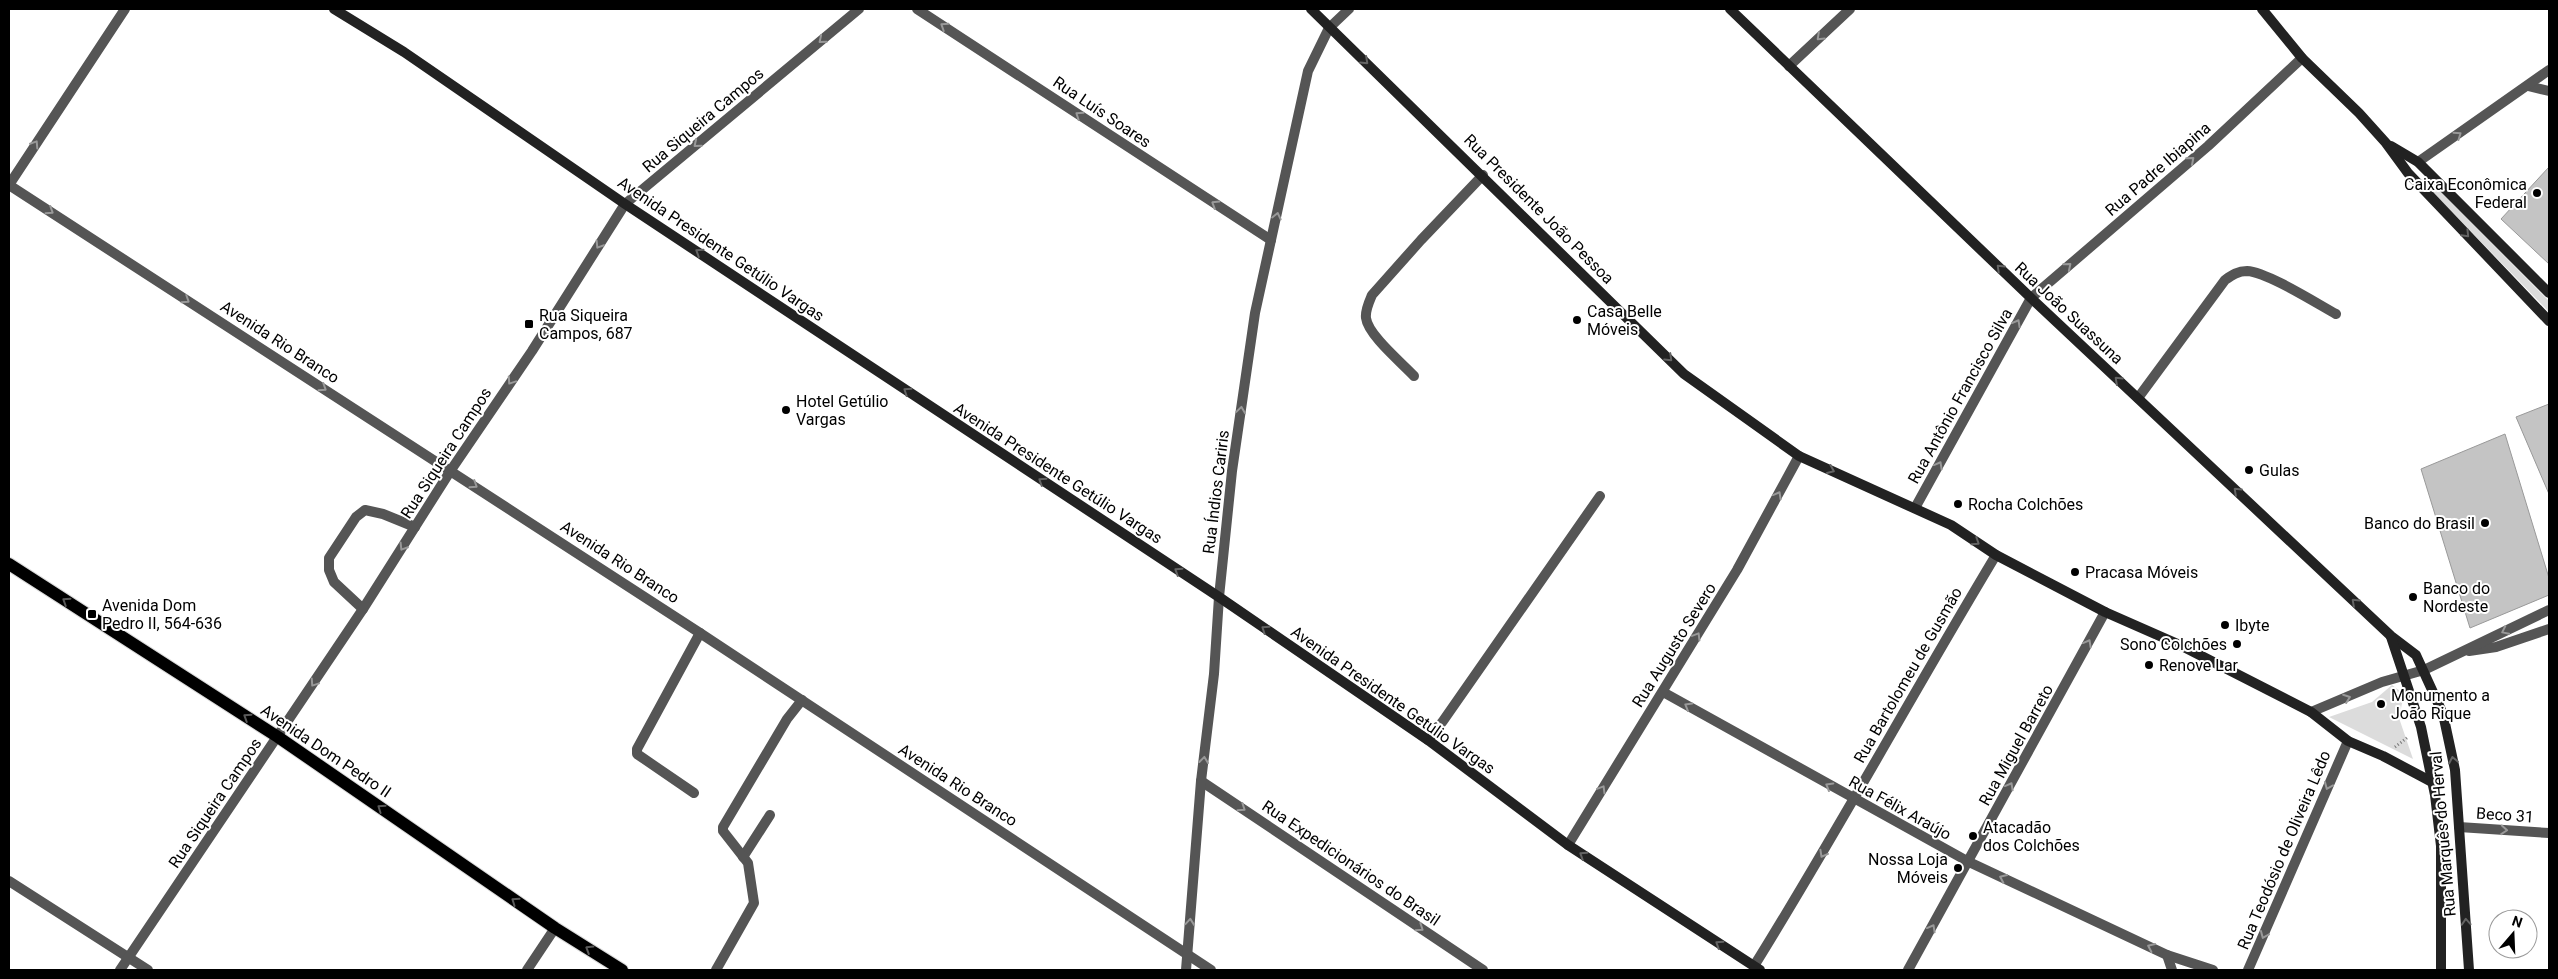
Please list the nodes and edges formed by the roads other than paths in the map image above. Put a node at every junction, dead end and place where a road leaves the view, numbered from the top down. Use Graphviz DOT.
graph roads {
  1 [pos="125,9"];
  2 [pos="334,9"];
  3 [pos="859,9"];
  4 [pos="917,9"];
  5 [pos="1311,9"];
  6 [pos="1350,9"];
  7 [pos="1730,9"];
  8 [pos="1850,9"];
  9 [pos="2262,9"];
  10 [pos="1329,28"];
  11 [pos="2302,58"];
  12 [pos="1789,66"];
  13 [pos="2549,70"];
  14 [pos="2528,86"];
  15 [pos="2549,91"];
  16 [pos="2386,143"];
  17 [pos="2418,162"];
  18 [pos="1483,175"];
  19 [pos="9,185"];
  20 [pos="625,204"];
  21 [pos="1271,240"];
  22 [pos="2549,293"];
  23 [pos="2031,298"];
  24 [pos="2336,314"];
  25 [pos="2549,321"];
  26 [pos="1414,376"];
  27 [pos="2138,398"];
  28 [pos="1799,456"];
  29 [pos="451,470"];
  30 [pos="1600,496"];
  31 [pos="1915,508"];
  32 [pos="415,527"];
  33 [pos="1996,555"];
  34 [pos="9,564"];
  35 [pos="1218,597"];
  36 [pos="364,609"];
  37 [pos="2549,610"];
  38 [pos="2105,612"];
  39 [pos="2549,629"];
  40 [pos="700,633"];
  41 [pos="2391,636"];
  42 [pos="2465,651"];
  43 [pos="2424,670"];
  44 [pos="2405,677"];
  45 [pos="1663,692"];
  46 [pos="802,700"];
  47 [pos="2311,712"];
  48 [pos="278,737"];
  49 [pos="1428,740"];
  50 [pos="2348,741"];
  51 [pos="1201,781"];
  52 [pos="2432,782"];
  53 [pos="694,793"];
  54 [pos="1853,799"];
  55 [pos="770,815"];
  56 [pos="2459,827"];
  57 [pos="2549,833"];
  58 [pos="1568,845"];
  59 [pos="743,857"];
  60 [pos="1969,862"];
  61 [pos="9,881"];
  62 [pos="555,928"];
  63 [pos="2167,954"];
  64 [pos="1188,955"];
  65 [pos="129,958"];
  66 [pos="1757,968"];
  67 [pos="1477,969"];
  68 [pos="120,970"];
  69 [pos="148,970"];
  70 [pos="527,970"];
  71 [pos="622,970"];
  72 [pos="716,970"];
  73 [pos="1186,970"];
  74 [pos="1210,970"];
  75 [pos="1908,970"];
  76 [pos="2172,970"];
  77 [pos="2212,970"];
  78 [pos="2248,970"];
  79 [pos="2442,970"];
  80 [pos="2469,970"];
  19 -- 1 [label="street, one-way"];
  2 -- 20 [label="main road, Avenida Presidente Getúlio Vargas"];
  3 -- 20 [label="street, Rua Siqueira Campos, one-way"];
  21 -- 4 [label="street, Rua Luís Soares, one-way"];
  5 -- 10 [label="main road, Rua Presidente João Pessoa"];
  6 -- 10 [label="street"];
  7 -- 12 [label="main road, Rua João Suassuna"];
  8 -- 12 [label="street, one-way"];
  9 -- 11 [label="main road"];
  10 -- 18 [label="main road, Rua Presidente João Pessoa, one-way"];
  21 -- 10 [label="street, Rua Índios Cariris, one-way"];
  11 -- 16 [label="main road"];
  23 -- 11 [label="street, Rua Padre Ibiapina, one-way"];
  23 -- 12 [label="main road, Rua João Suassuna, one-way"];
  13 -- 14 [label="street"];
  14 -- 15 [label="street"];
  17 -- 14 [label="street, one-way"];
  16 -- 17 [label="main road"];
  16 -- 25 [label="main road, one-way"];
  17 -- 22 [label="main road"];
  18 -- 26 [label="street"];
  18 -- 28 [label="main road, Rua Presidente João Pessoa, one-way"];
  19 -- 29 [label="street, Avenida Rio Branco, one-way"];
  20 -- 29 [label="street, Rua Siqueira Campos, one-way"];
  35 -- 20 [label="main road, Avenida Presidente Getúlio Vargas, one-way"];
  35 -- 21 [label="street, Rua Índios Cariris, one-way"];
  27 -- 23 [label="main road, Rua João Suassuna, one-way"];
  31 -- 23 [label="street, Rua Antônio Francisco Silva, one-way"];
  24 -- 27 [label="street"];
  41 -- 27 [label="main road, Rua João Suassuna, one-way"];
  28 -- 31 [label="main road, Rua Presidente João Pessoa, one-way"];
  45 -- 28 [label="street, Rua Augusto Severo, one-way"];
  29 -- 32 [label="street, Rua Siqueira Campos"];
  29 -- 40 [label="street, Avenida Rio Branco, one-way"];
  30 -- 49 [label="street"];
  31 -- 33 [label="main road, Rua Presidente João Pessoa, one-way"];
  32 -- 36 [label="street, Rua Siqueira Campos, one-way"];
  32 -- 36 [label="street"];
  33 -- 38 [label="main road, Rua Presidente João Pessoa"];
  33 -- 54 [label="street, Rua Bartolomeu de Gusmão"];
  48 -- 34 [label="main road, Avenida Dom Pedro II, one-way"];
  49 -- 35 [label="main road, Avenida Presidente Getúlio Vargas, one-way"];
  51 -- 35 [label="street, Rua Índios Cariris, one-way"];
  36 -- 48 [label="street, Rua Siqueira Campos, one-way"];
  37 -- 42 [label="street, one-way"];
  38 -- 47 [label="main road, Rua Presidente João Pessoa"];
  60 -- 38 [label="street, Rua Miguel Barreto, one-way"];
  39 -- 42 [label="street"];
  40 -- 46 [label="street, Avenida Rio Branco"];
  40 -- 53 [label="street"];
  41 -- 43 [label="main road, Rua João Suassuna"];
  41 -- 44 [label="main road, Rua João Suassuna"];
  42 -- 43 [label="street"];
  43 -- 44 [label="street"];
  56 -- 43 [label="main road, Rua Marquês do Herval, one-way"];
  47 -- 44 [label="street, one-way"];
  44 -- 52 [label="main road, Rua Marquês do Herval"];
  54 -- 45 [label="street, Rua Félix Araújo, one-way"];
  58 -- 45 [label="street, Rua Augusto Severo, one-way"];
  46 -- 59 [label="street"];
  46 -- 64 [label="street, Avenida Rio Branco"];
  47 -- 50 [label="main road, Rua Presidente João Pessoa"];
  62 -- 48 [label="main road, Avenida Dom Pedro II, one-way"];
  48 -- 65 [label="street, Rua Siqueira Campos"];
  49 -- 58 [label="main road, Avenida Presidente Getúlio Vargas"];
  50 -- 52 [label="main road, Rua Presidente João Pessoa"];
  50 -- 78 [label="street, Rua Teodósio de Oliveira Lêdo, one-way"];
  64 -- 51 [label="street, Rua Índios Cariris, one-way"];
  51 -- 67 [label="street, Rua Expedicionários do Brasil, one-way"];
  52 -- 79 [label="main road, Rua Marquês do Herval"];
  54 -- 60 [label="street, Rua Félix Araújo"];
  54 -- 66 [label="street, Rua Bartolomeu de Gusmão, one-way"];
  55 -- 59 [label="street"];
  56 -- 57 [label="street, Beco 31, one-way"];
  80 -- 56 [label="main road, Rua Marquês do Herval, one-way"];
  66 -- 58 [label="main road, Avenida Presidente Getúlio Vargas, one-way"];
  59 -- 72 [label="street"];
  63 -- 60 [label="street, Rua Félix Araújo, one-way"];
  75 -- 60 [label="street, Rua Miguel Barreto, one-way"];
  61 -- 65 [label="street"];
  62 -- 70 [label="street"];
  71 -- 62 [label="main road, Avenida Dom Pedro II, one-way"];
  63 -- 76 [label="street"];
  63 -- 77 [label="street, Rua Félix Araújo"];
  64 -- 73 [label="street, Rua Índios Cariris"];
  64 -- 74 [label="street, Avenida Rio Branco"];
  65 -- 68 [label="street, Rua Siqueira Campos"];
  65 -- 69 [label="street"];
}
